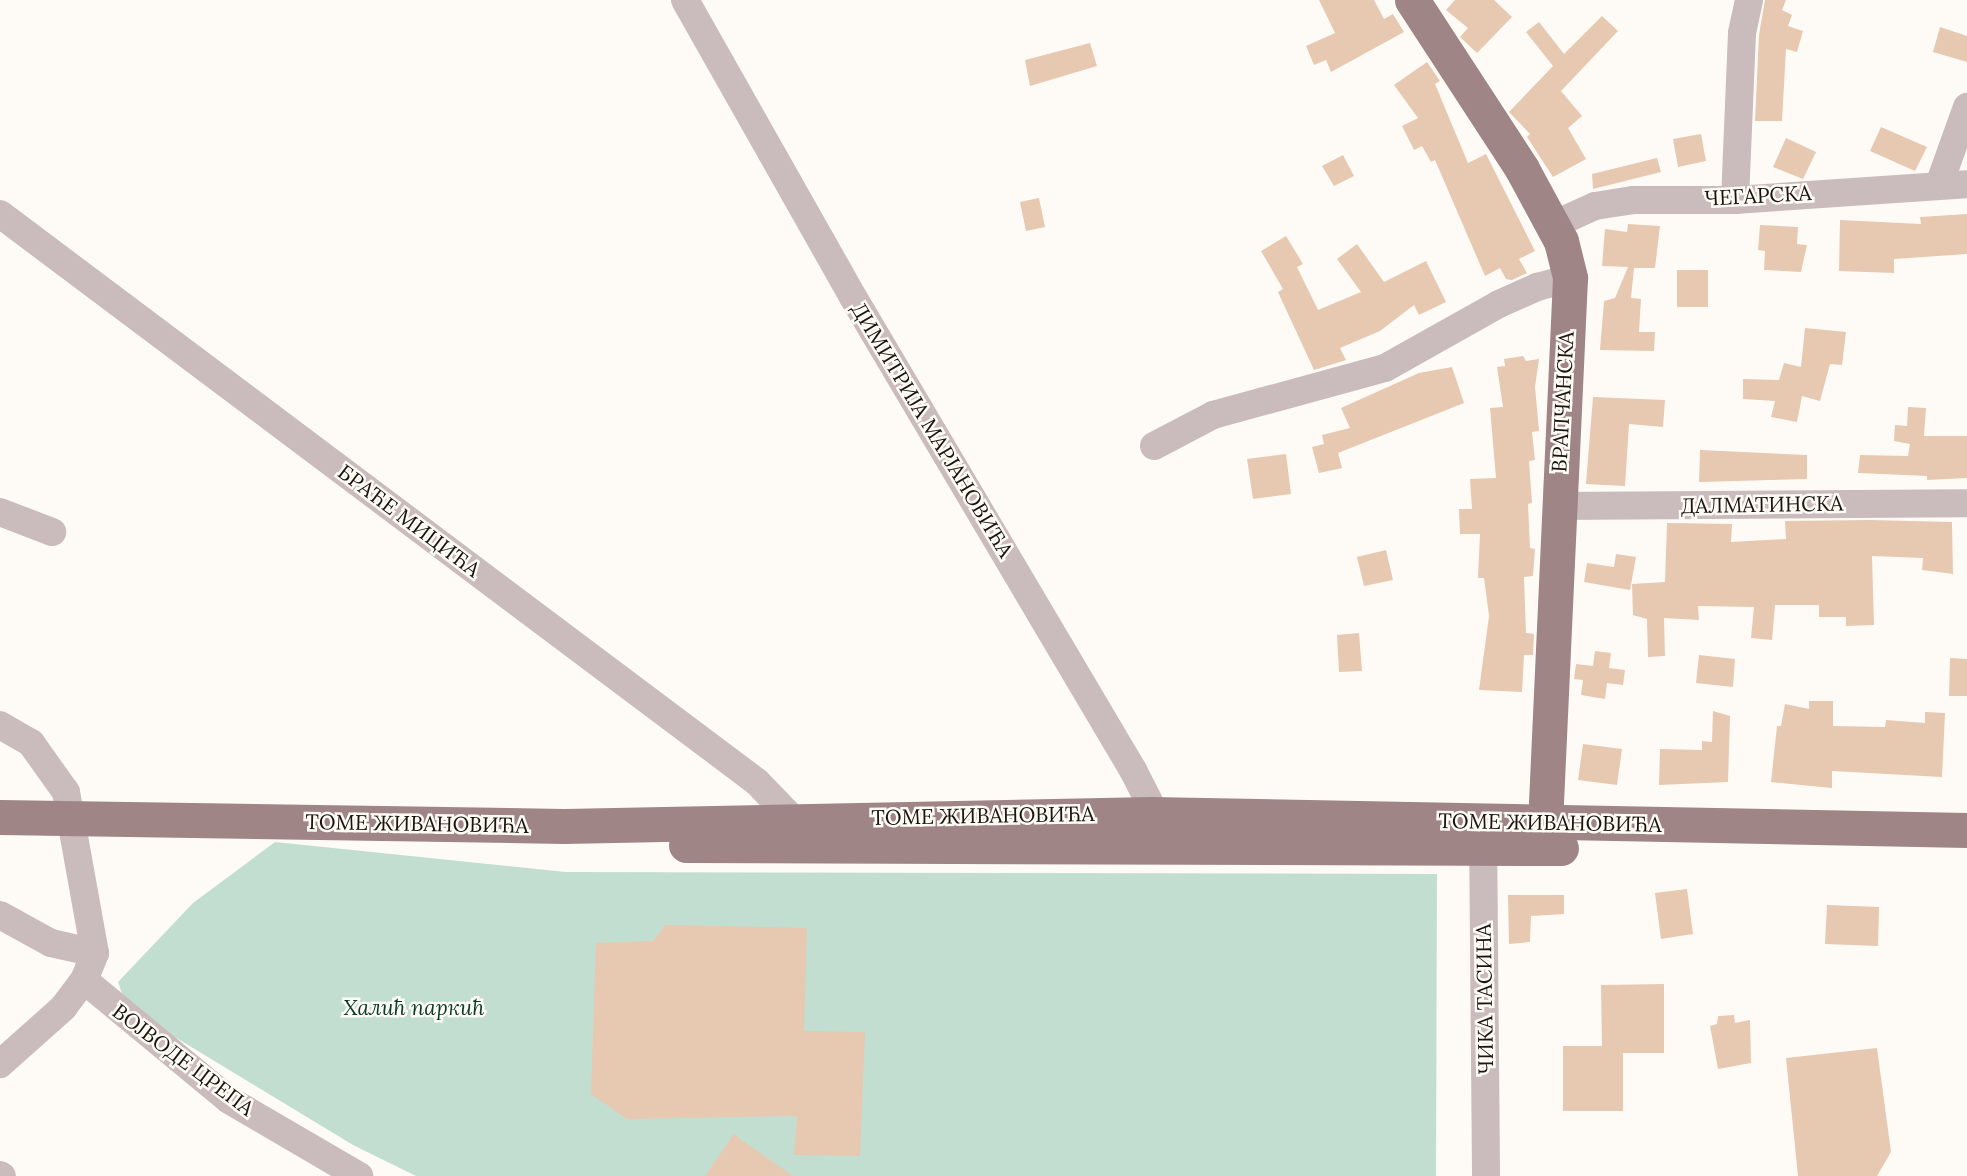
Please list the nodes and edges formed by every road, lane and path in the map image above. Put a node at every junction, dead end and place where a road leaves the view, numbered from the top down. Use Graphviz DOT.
graph roads {
  1 [pos="670,0"];
  2 [pos="1412,0"];
  3 [pos="1749,0"];
  4 [pos="690,9"];
  5 [pos="1967,107"];
  6 [pos="1967,184"];
  7 [pos="1939,185"];
  8 [pos="1735,200"];
  9 [pos="0,215"];
  10 [pos="1553,225"];
  11 [pos="1570,278"];
  12 [pos="1154,446"];
  13 [pos="1967,503"];
  14 [pos="1558,506"];
  15 [pos="0,512"];
  16 [pos="52,532"];
  17 [pos="0,725"];
  18 [pos="0,817"];
  19 [pos="1150,830"];
  20 [pos="1967,830"];
  21 [pos="74,831"];
  22 [pos="790,832"];
  23 [pos="1483,834"];
  24 [pos="1544,835"];
  25 [pos="0,841"];
  26 [pos="1967,851"];
  27 [pos="0,915"];
  28 [pos="95,953"];
  29 [pos="84,980"];
  30 [pos="0,1064"];
  31 [pos="359,1176"];
  32 [pos="1486,1176"];
  1 -- 4 [label="street, ДИМИТРИЈА МАРЈАНОВИЋА"];
  2 -- 10 [label="main road, ВРАПЧАНСКА"];
  3 -- 8 [label="street"];
  4 -- 19 [label="street, ДИМИТРИЈА МАРЈАНОВИЋА"];
  5 -- 7 [label="street"];
  6 -- 7 [label="street, ЧЕГАРСКА"];
  7 -- 8 [label="street, ЧЕГАРСКА"];
  8 -- 10 [label="street, ЧЕГАРСКА"];
  9 -- 22 [label="street, БРАЋЕ МИЦИЋА"];
  10 -- 11 [label="main road, ВРАПЧАНСКА"];
  11 -- 12 [label="street"];
  11 -- 14 [label="main road, ВРАПЧАНСКА"];
  13 -- 14 [label="street, ДАЛМАТИНСКА"];
  14 -- 24 [label="main road, ВРАПЧАНСКА"];
  15 -- 16 [label="street"];
  17 -- 21 [label="street"];
  18 -- 21 [label="main road, ТОМЕ ЖИВАНОВИЋА"];
  19 -- 22 [label="main road, ТОМЕ ЖИВАНОВИЋА"];
  19 -- 23 [label="main road, ТОМЕ ЖИВАНОВИЋА"];
  20 -- 24 [label="main road, ТОМЕ ЖИВАНОВИЋА"];
  21 -- 22 [label="main road, ТОМЕ ЖИВАНОВИЋА"];
  21 -- 25 [label="main road, ТОМЕ ЖИВАНОВИЋА"];
  21 -- 28 [label="street"];
  23 -- 24 [label="main road, ТОМЕ ЖИВАНОВИЋА"];
  23 -- 32 [label="street, ЧИКА ТАСИНА"];
  24 -- 26 [label="main road, ТОМЕ ЖИВАНОВИЋА"];
  27 -- 28 [label="street"];
  28 -- 29 [label="street"];
  29 -- 30 [label="street"];
  29 -- 31 [label="street, ВОЈВОДЕ ЦРЕПА"];
}
